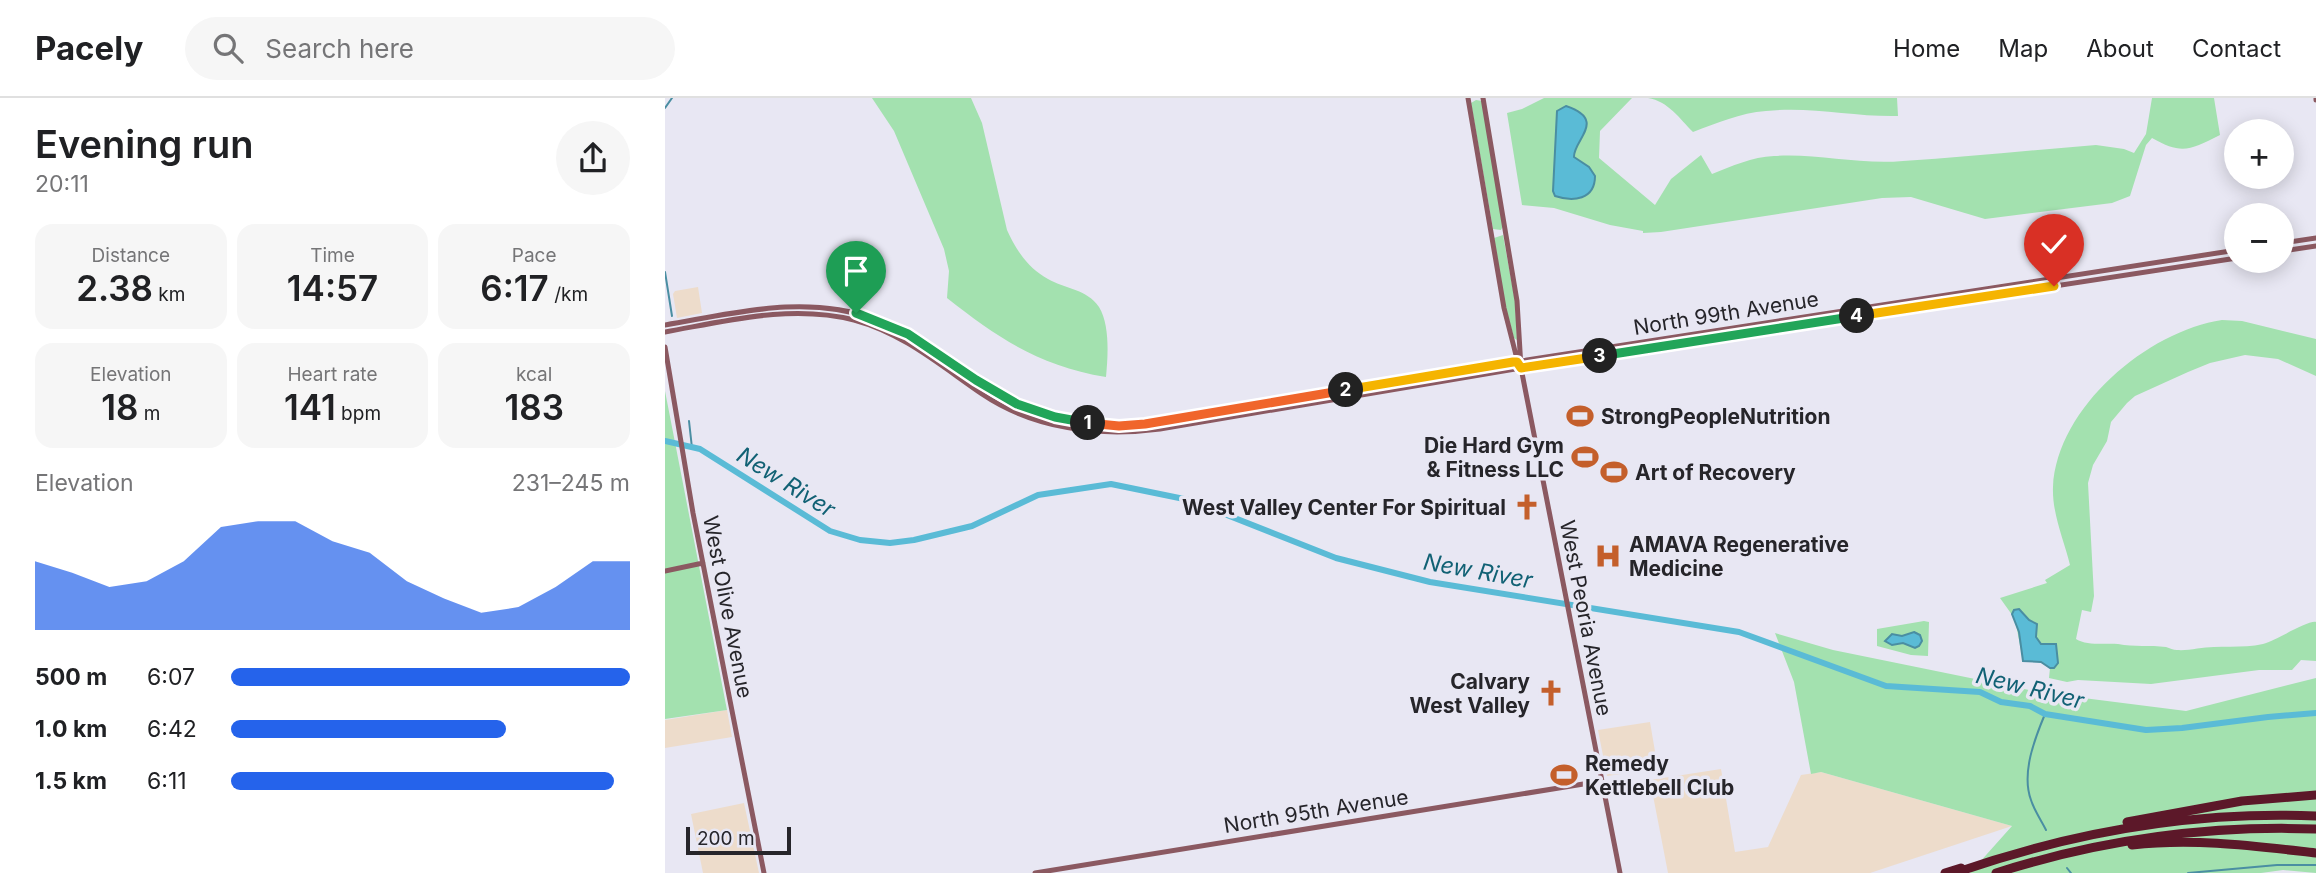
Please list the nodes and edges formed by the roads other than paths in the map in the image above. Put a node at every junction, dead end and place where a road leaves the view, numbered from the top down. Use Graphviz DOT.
graph roads {
  1 [pos="1468,98"];
  2 [pos="1483,98"];
  3 [pos="2316,238"];
  4 [pos="2294,241"];
  5 [pos="2316,246"];
  6 [pos="2294,249"];
  7 [pos="2224,252"];
  8 [pos="2224,260"];
  9 [pos="1952,294"];
  10 [pos="1953,302"];
  11 [pos="1852,309"];
  12 [pos="1854,317"];
  13 [pos="665,325"];
  14 [pos="665,332"];
  15 [pos="665,347"];
  16 [pos="1596,349"];
  17 [pos="1597,357"];
  18 [pos="1520,361"];
  19 [pos="1521,368"];
  20 [pos="988,388"];
  21 [pos="1325,394"];
  22 [pos="984,395"];
  23 [pos="1326,401"];
  24 [pos="703,564"];
  25 [pos="665,571"];
  26 [pos="1602,781"];
  27 [pos="2316,795"];
  28 [pos="2316,816"];
  29 [pos="2316,829"];
  30 [pos="2089,835"];
  31 [pos="2092,847"];
  32 [pos="2316,853"];
  33 [pos="1973,866"];
  34 [pos="764,873"];
  35 [pos="1035,873"];
  36 [pos="1620,873"];
  37 [pos="1945,873"];
  38 [pos="1955,873"];
  39 [pos="1996,873"];
  1 -- 18 [label="main road, West Peoria Avenue"];
  2 -- 18 [label="main road, West Peoria Avenue"];
  3 -- 4 [label="main road"];
  5 -- 6 [label="main road"];
  7 -- 9 [label="main road, North 99th Avenue"];
  8 -- 10 [label="main road, North 99th Avenue"];
  9 -- 10 [label="main road"];
  9 -- 11 [label="main road, North 99th Avenue"];
  10 -- 12 [label="main road, North 99th Avenue"];
  11 -- 12 [label="main road"];
  11 -- 16 [label="main road, North 99th Avenue"];
  12 -- 17 [label="main road, North 99th Avenue"];
  13 -- 20 [label="main road, North 99th Avenue"];
  14 -- 22 [label="main road, North 99th Avenue"];
  15 -- 24 [label="main road, West Olive Avenue"];
  16 -- 17 [label="main road"];
  16 -- 18 [label="main road, North 99th Avenue"];
  17 -- 19 [label="main road, North 99th Avenue"];
  18 -- 19 [label="main road, West Peoria Avenue"];
  18 -- 21 [label="main road, North 99th Avenue"];
  19 -- 23 [label="main road, North 99th Avenue"];
  19 -- 26 [label="main road, West Peoria Avenue"];
  20 -- 21 [label="main road, North 99th Avenue"];
  20 -- 22 [label="main road"];
  21 -- 23 [label="main road"];
  22 -- 23 [label="main road, North 99th Avenue"];
  24 -- 25 [label="main road"];
  24 -- 34 [label="main road, West Olive Avenue"];
  26 -- 35 [label="main road, North 95th Avenue"];
  26 -- 36 [label="main road, West Peoria Avenue"];
  27 -- 30 [label="highway"];
  28 -- 30 [label="highway"];
  29 -- 31 [label="highway"];
  30 -- 33 [label="highway"];
  31 -- 32 [label="highway"];
  31 -- 39 [label="highway"];
  33 -- 37 [label="highway"];
  33 -- 38 [label="highway"];
}
